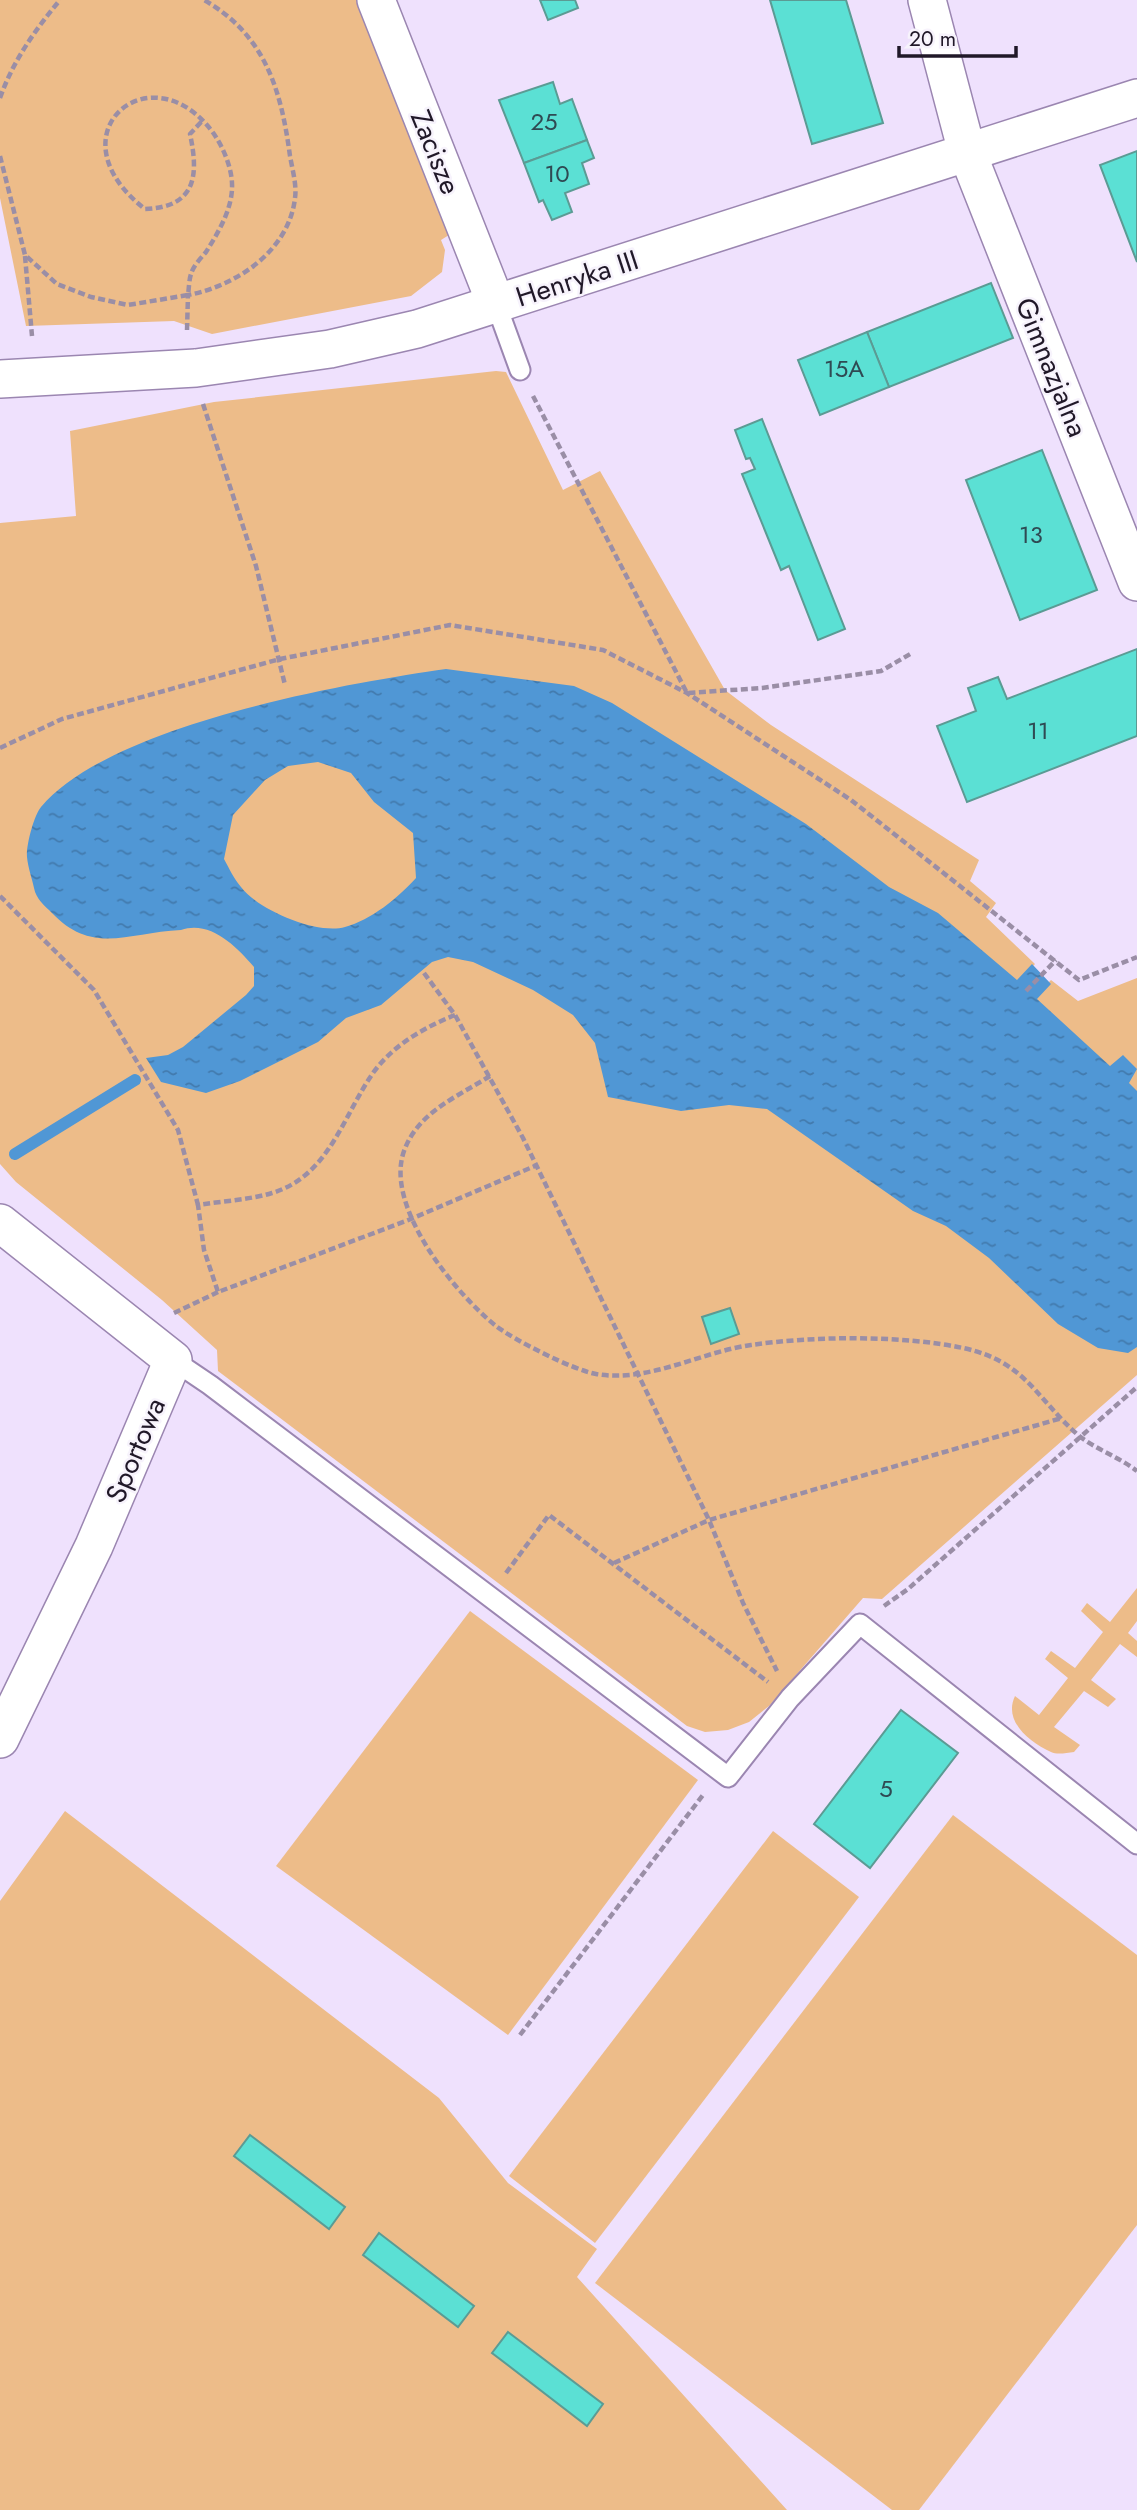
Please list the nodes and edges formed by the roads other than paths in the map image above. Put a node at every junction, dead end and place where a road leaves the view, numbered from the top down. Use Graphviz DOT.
graph roads {
  1 [pos="376,0"];
  2 [pos="927,0"];
  3 [pos="1137,98"];
  4 [pos="967,152"];
  5 [pos="496,304"];
  6 [pos="520,370"];
  7 [pos="0,379"];
  8 [pos="1137,582"];
  9 [pos="0,1223"];
  10 [pos="173,1360"];
  11 [pos="0,1739"];
  12 [pos="1137,1844"];
  1 -- 5 [label="street, Zacisze"];
  2 -- 4 [label="street, Gimnazjalna"];
  3 -- 4 [label="street, Henryka III"];
  4 -- 5 [label="street, Henryka III"];
  4 -- 8 [label="street, Gimnazjalna"];
  5 -- 6 [label="lane"];
  5 -- 7 [label="street, Henryka III"];
  9 -- 10 [label="street"];
  10 -- 11 [label="street, Sportowa"];
  10 -- 12 [label="lane"];
}
